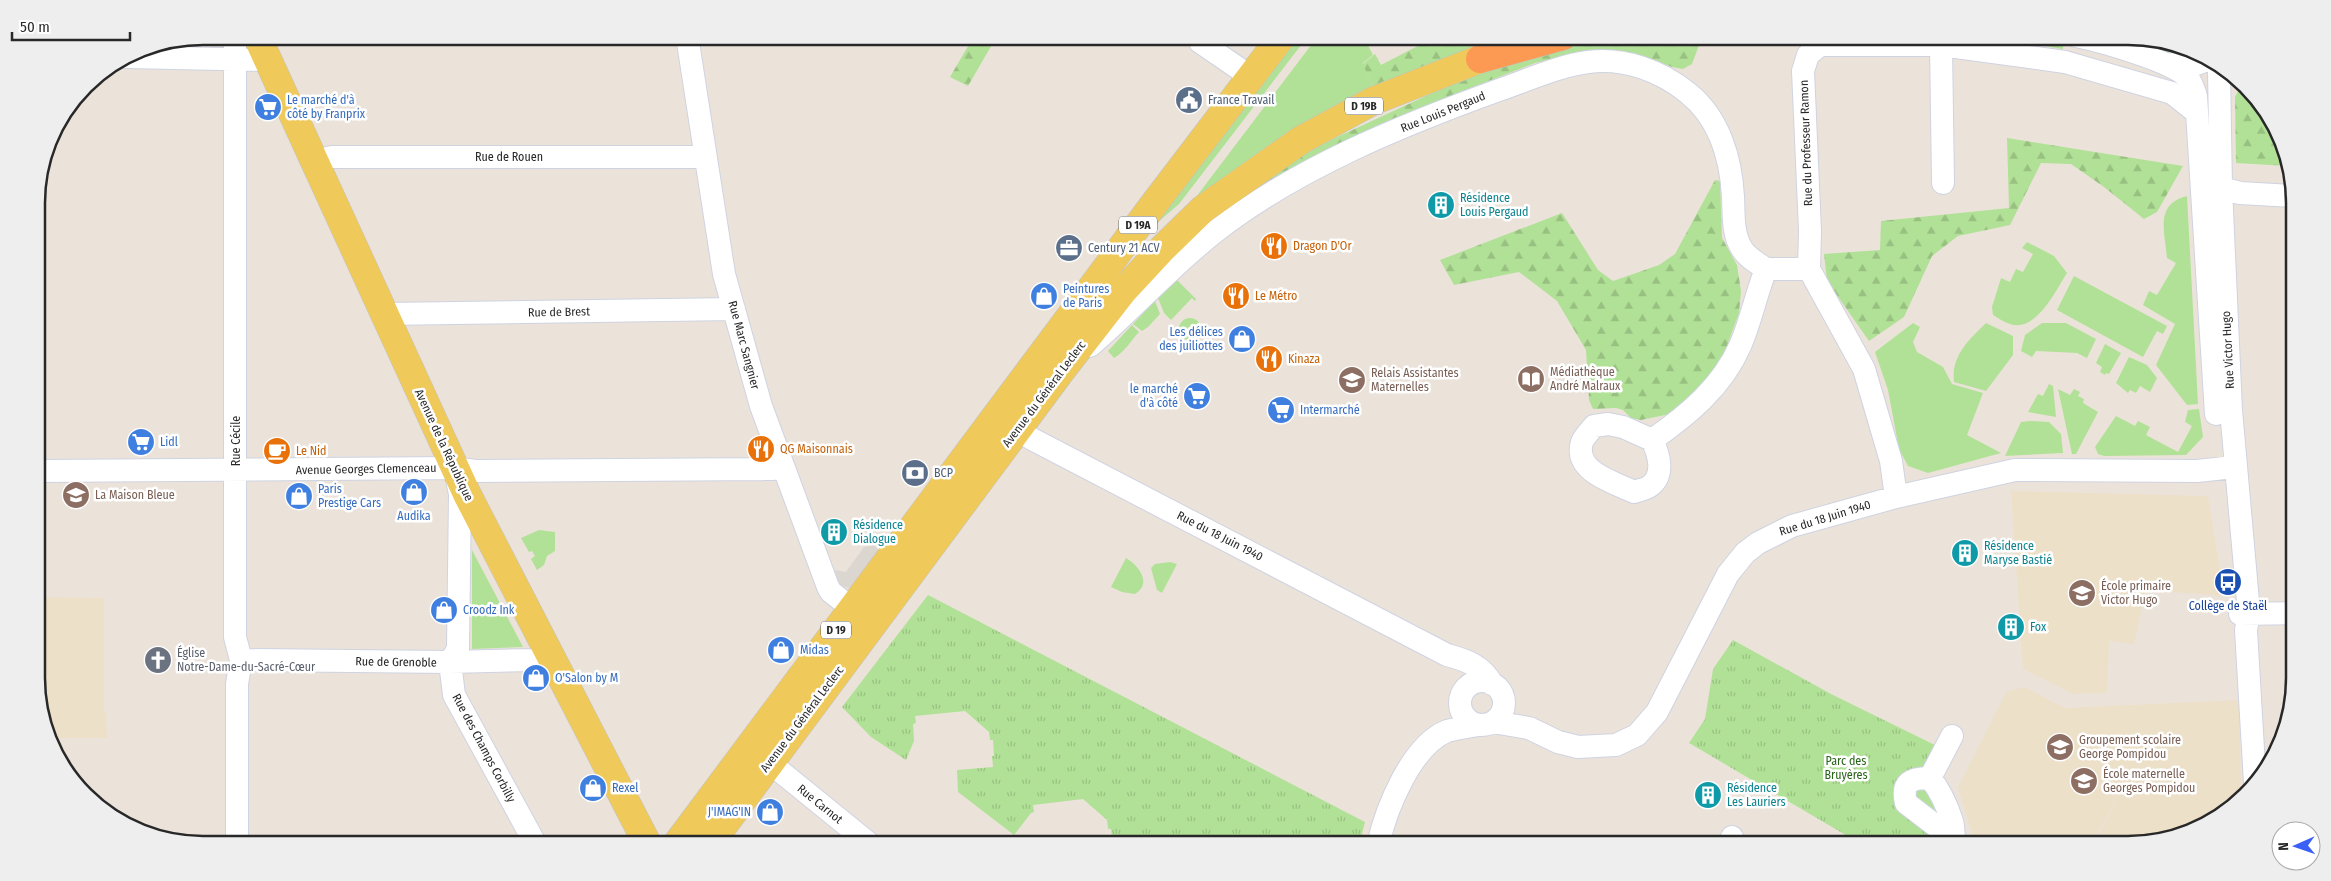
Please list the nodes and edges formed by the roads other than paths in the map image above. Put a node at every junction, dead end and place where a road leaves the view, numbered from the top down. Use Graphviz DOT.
graph roads {
  1 [pos="688,45"];
  2 [pos="1204,45"];
  3 [pos="1275,45"];
  4 [pos="1515,45"];
  5 [pos="1531,45"];
  6 [pos="1941,45"];
  7 [pos="2104,45"];
  8 [pos="235,47"];
  9 [pos="263,48"];
  10 [pos="145,56"];
  11 [pos="1480,59"];
  12 [pos="2201,63"];
  13 [pos="2164,64"];
  14 [pos="2219,74"];
  15 [pos="1250,79"];
  16 [pos="2196,112"];
  17 [pos="705,157"];
  18 [pos="314,161"];
  19 [pos="1943,183"];
  20 [pos="2211,189"];
  21 [pos="2286,196"];
  22 [pos="1766,269"];
  23 [pos="1809,269"];
  24 [pos="734,309"];
  25 [pos="384,314"];
  26 [pos="1063,369"];
  27 [pos="996,415"];
  28 [pos="1019,429"];
  29 [pos="1652,440"];
  30 [pos="782,465"];
  31 [pos="454,468"];
  32 [pos="2227,468"];
  33 [pos="45,471"];
  34 [pos="236,471"];
  35 [pos="1896,497"];
  36 [pos="2286,614"];
  37 [pos="862,617"];
  38 [pos="2245,619"];
  39 [pos="549,654"];
  40 [pos="1447,655"];
  41 [pos="242,660"];
  42 [pos="450,662"];
  43 [pos="1498,693"];
  44 [pos="1463,700"];
  45 [pos="1486,723"];
  46 [pos="1529,728"];
  47 [pos="1447,732"];
  48 [pos="758,735"];
  49 [pos="1952,736"];
  50 [pos="770,763"];
  51 [pos="2254,772"];
  52 [pos="1930,778"];
  53 [pos="237,836"];
  54 [pos="531,836"];
  55 [pos="643,836"];
  56 [pos="683,836"];
  57 [pos="716,836"];
  58 [pos="860,836"];
  59 [pos="1381,836"];
  60 [pos="1949,836"];
  61 [pos="1953,836"];
  1 -- 17 [label="street, Rue Marc Sangnier"];
  2 -- 15 [label="street"];
  3 -- 15 [label="main road, Avenue du Général Leclerc / D 19A"];
  4 -- 11 [label="main road, D 19B"];
  5 -- 11 [label="highway"];
  6 -- 16 [label="street, Rue du Professeur Ramon"];
  6 -- 19 [label="street"];
  6 -- 23 [label="street, Rue du Professeur Ramon"];
  7 -- 13 [label="street"];
  8 -- 9 [label="street"];
  8 -- 10 [label="street"];
  8 -- 34 [label="street, Rue Cécile"];
  9 -- 18 [label="main road, Avenue de la République"];
  11 -- 26 [label="main road, Avenue du Général Leclerc / D 19B"];
  12 -- 13 [label="street"];
  13 -- 16 [label="street"];
  14 -- 20 [label="street, Rue Victor Hugo"];
  15 -- 27 [label="main road, Avenue du Général Leclerc / D 19A"];
  16 -- 20 [label="street"];
  17 -- 18 [label="street, Rue de Rouen"];
  17 -- 24 [label="street, Rue Marc Sangnier"];
  18 -- 25 [label="main road, Avenue de la République"];
  20 -- 21 [label="street"];
  20 -- 32 [label="street, Rue Victor Hugo"];
  22 -- 23 [label="street"];
  22 -- 26 [label="street, Rue Louis Pergaud"];
  22 -- 29 [label="street"];
  23 -- 35 [label="street"];
  24 -- 25 [label="street, Rue de Brest"];
  24 -- 30 [label="street, Rue Marc Sangnier"];
  25 -- 31 [label="main road, Avenue de la République"];
  26 -- 28 [label="main road, Avenue du Général Leclerc / D 19"];
  27 -- 28 [label="street, Rue du 18 Juin 1940"];
  27 -- 37 [label="main road, Avenue du Général Leclerc / D 19"];
  28 -- 37 [label="main road, Avenue du Général Leclerc / D 19"];
  28 -- 40 [label="street, Rue du 18 Juin 1940"];
  30 -- 31 [label="street, Avenue Georges Clemenceau"];
  30 -- 37 [label="street, Rue Marc Sangnier"];
  31 -- 34 [label="street, Avenue Georges Clemenceau"];
  31 -- 39 [label="main road, Avenue de la République"];
  31 -- 42 [label="street, Rue des Champs Corbilly"];
  32 -- 35 [label="street, Rue du 18 Juin 1940"];
  32 -- 38 [label="street, Rue Victor Hugo"];
  33 -- 34 [label="street, Avenue Georges Clemenceau"];
  34 -- 41 [label="street, Rue Cécile"];
  35 -- 46 [label="street, Rue du 18 Juin 1940"];
  36 -- 38 [label="street"];
  37 -- 48 [label="main road, Avenue du Général Leclerc / D 19"];
  37 -- 50 [label="main road, Avenue du Général Leclerc / D 19"];
  38 -- 51 [label="street, Rue Victor Hugo"];
  39 -- 42 [label="street, Rue de Grenoble"];
  39 -- 55 [label="main road, Avenue de la République"];
  40 -- 43 [label="street, Rue du 18 Juin 1940"];
  40 -- 44 [label="street"];
  41 -- 42 [label="street, Rue de Grenoble"];
  41 -- 53 [label="street, Rue Cécile"];
  42 -- 54 [label="street, Rue des Champs Corbilly"];
  43 -- 44 [label="street"];
  43 -- 45 [label="street"];
  43 -- 46 [label="street, Rue du 18 Juin 1940"];
  44 -- 45 [label="street"];
  44 -- 47 [label="street"];
  45 -- 46 [label="street, Rue du 18 Juin 1940"];
  45 -- 47 [label="street"];
  47 -- 59 [label="street"];
  48 -- 50 [label="main road"];
  48 -- 56 [label="main road, Avenue du Général Leclerc / D 19"];
  49 -- 52 [label="street"];
  50 -- 57 [label="main road, Avenue du Général Leclerc / D 19"];
  50 -- 58 [label="street, Rue Carnot"];
  52 -- 60 [label="street"];
  52 -- 61 [label="street"];
}
